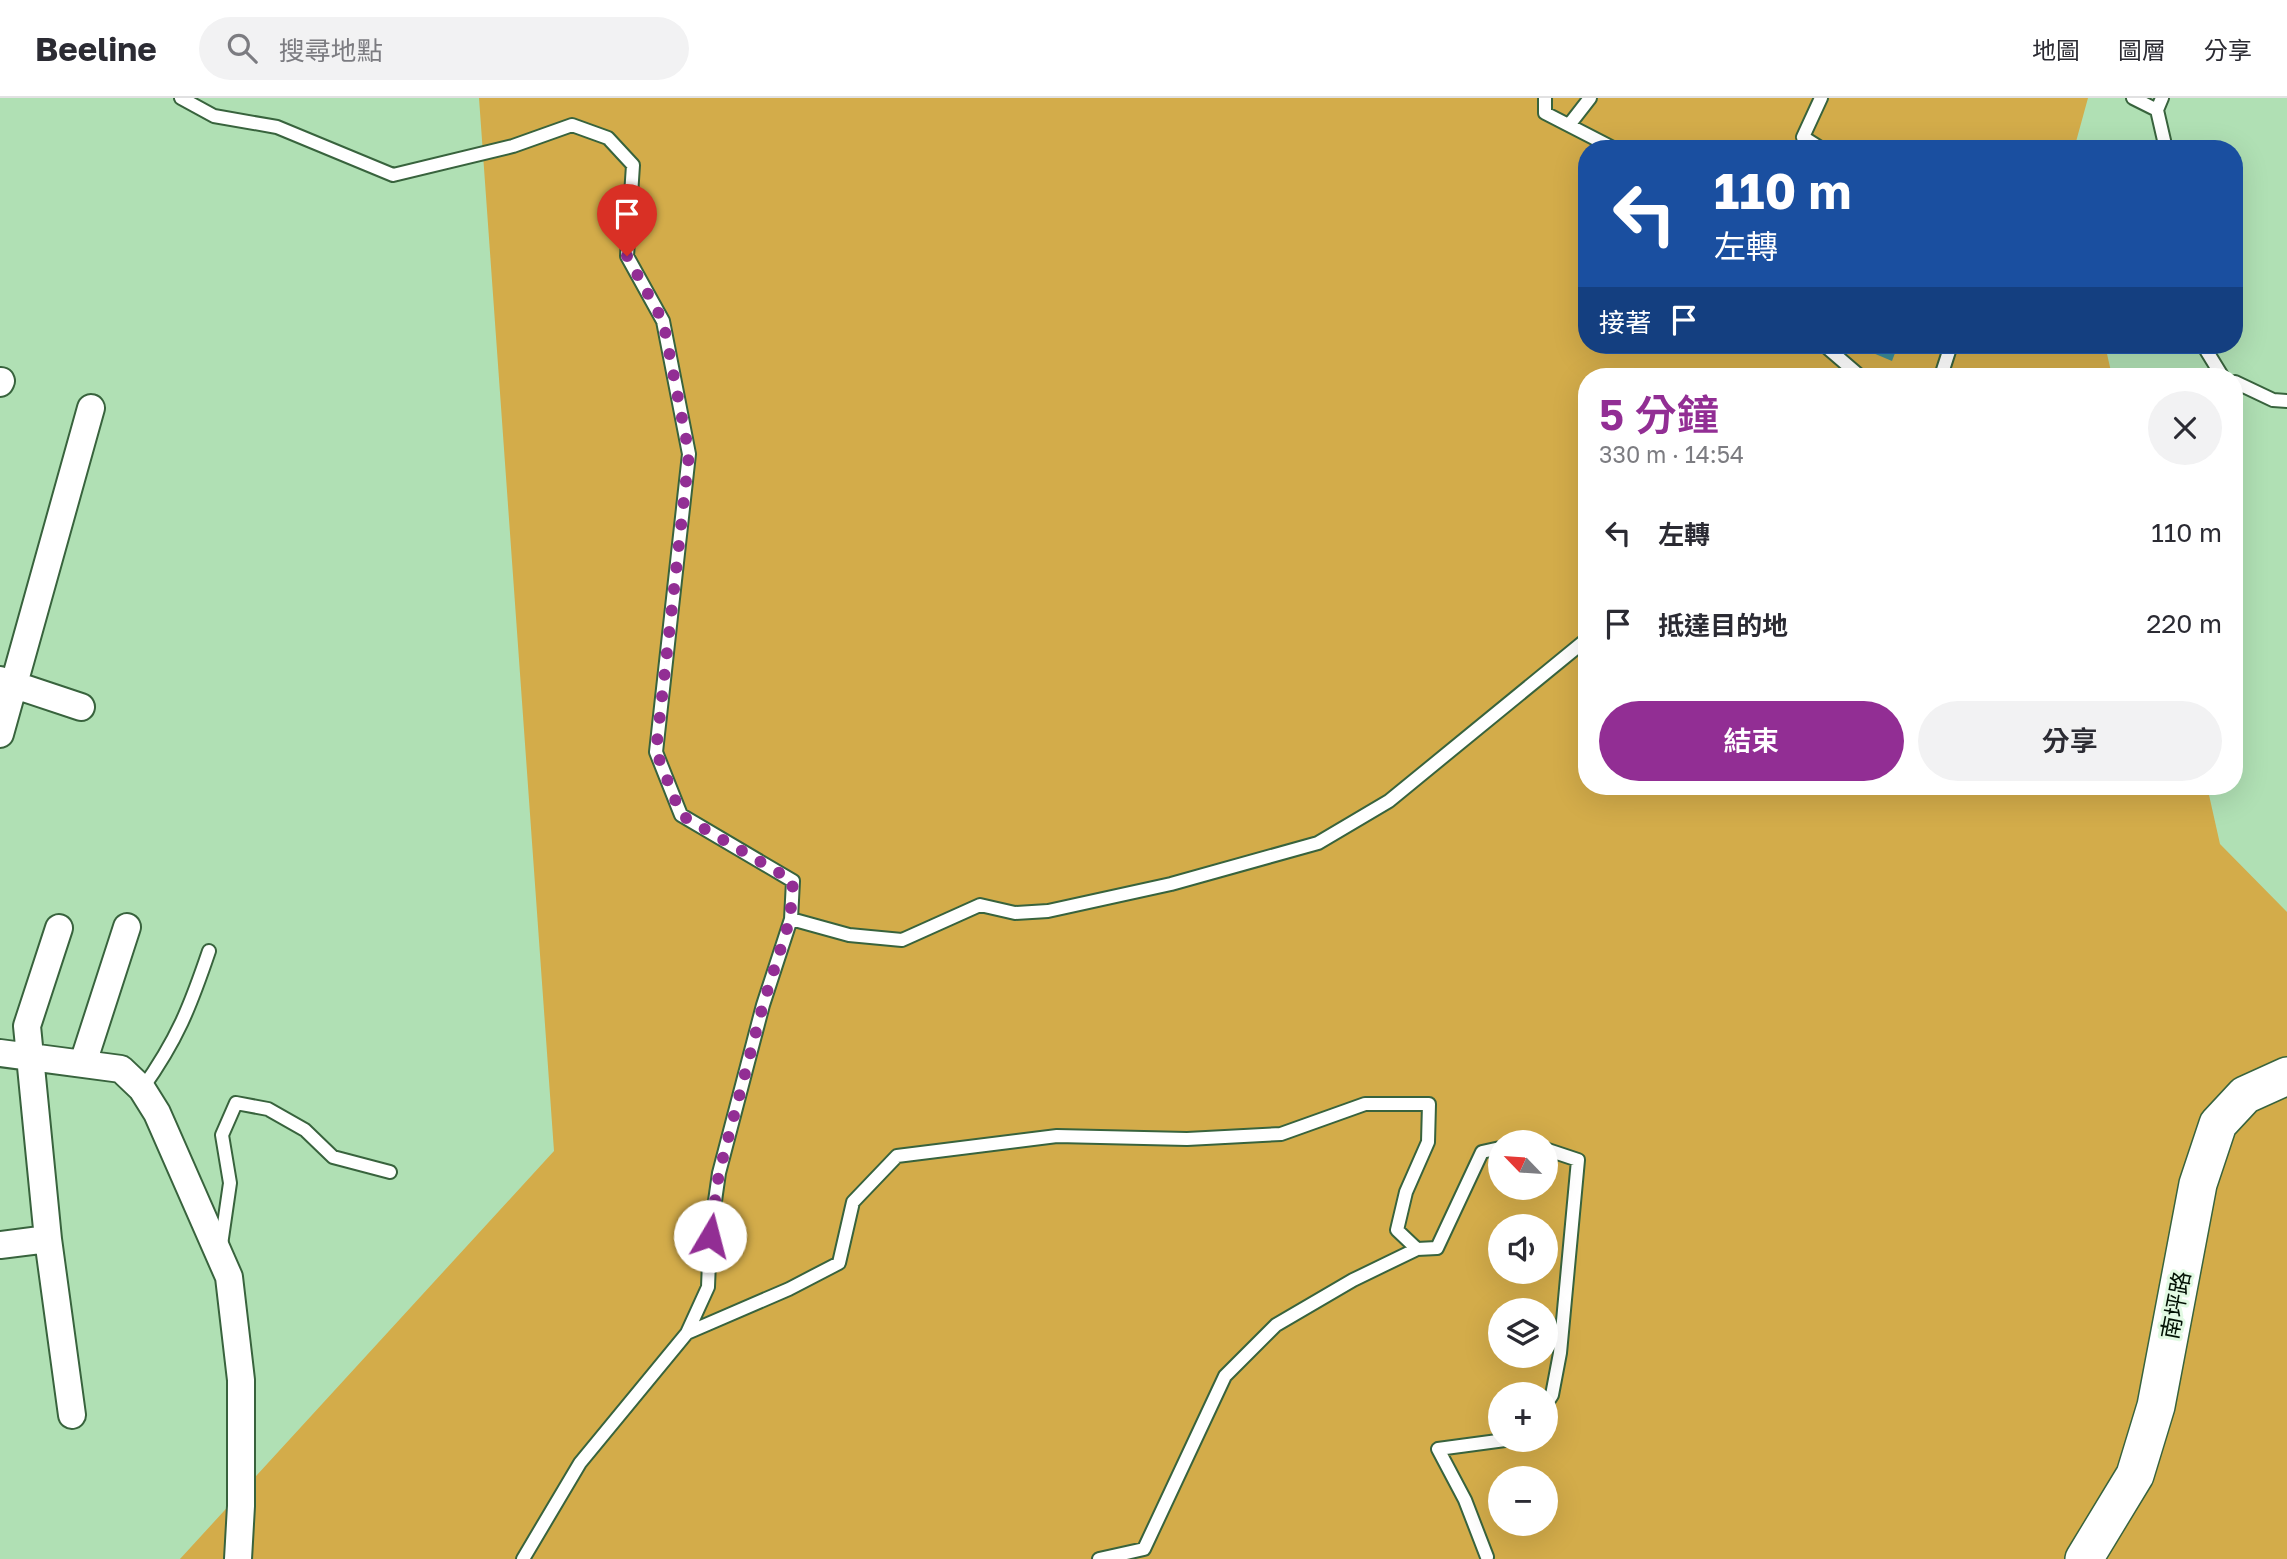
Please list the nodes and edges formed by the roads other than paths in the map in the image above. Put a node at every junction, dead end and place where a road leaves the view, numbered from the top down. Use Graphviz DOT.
graph roads {
  1 [pos="181,98"];
  2 [pos="1545,98"];
  3 [pos="1590,98"];
  4 [pos="1821,98"];
  5 [pos="2133,98"];
  6 [pos="2157,102"];
  7 [pos="1569,125"];
  8 [pos="1598,140"];
  9 [pos="1808,140"];
  10 [pos="2164,140"];
  11 [pos="1834,354"];
  12 [pos="1851,368"];
  13 [pos="2243,386"];
  14 [pos="2287,401"];
  15 [pos="91,408"];
  16 [pos="1578,646"];
  17 [pos="7,682"];
  18 [pos="81,707"];
  19 [pos="0,734"];
  20 [pos="790,919"];
  21 [pos="59,928"];
  22 [pos="127,928"];
  23 [pos="209,951"];
  24 [pos="0,1053"];
  25 [pos="30,1056"];
  26 [pos="83,1063"];
  27 [pos="2287,1076"];
  28 [pos="142,1089"];
  29 [pos="1488,1151"];
  30 [pos="1558,1153"];
  31 [pos="390,1171"];
  32 [pos="48,1239"];
  33 [pos="0,1245"];
  34 [pos="1417,1249"];
  35 [pos="220,1255"];
  36 [pos="687,1333"];
  37 [pos="1554,1382"];
  38 [pos="72,1415"];
  39 [pos="1488,1442"];
  40 [pos="1488,1558"];
  41 [pos="238,1559"];
  42 [pos="523,1559"];
  43 [pos="1098,1559"];
  44 [pos="2084,1559"];
  1 -- 20 [label="lane"];
  2 -- 7 [label="lane"];
  3 -- 7 [label="lane"];
  4 -- 9 [label="lane"];
  5 -- 6 [label="lane"];
  6 -- 10 [label="lane"];
  7 -- 8 [label="lane"];
  11 -- 12 [label="lane"];
  13 -- 14 [label="lane"];
  15 -- 17 [label="street"];
  16 -- 20 [label="lane"];
  17 -- 18 [label="street"];
  17 -- 19 [label="street"];
  20 -- 36 [label="lane"];
  21 -- 25 [label="street"];
  22 -- 26 [label="street"];
  23 -- 28 [label="lane"];
  24 -- 25 [label="street"];
  25 -- 26 [label="street"];
  25 -- 32 [label="street"];
  26 -- 28 [label="street"];
  27 -- 44 [label="street, 南坪路"];
  28 -- 35 [label="street"];
  29 -- 34 [label="lane"];
  30 -- 37 [label="lane"];
  31 -- 35 [label="lane"];
  32 -- 33 [label="street"];
  32 -- 38 [label="street"];
  34 -- 36 [label="lane"];
  34 -- 43 [label="lane"];
  35 -- 41 [label="street"];
  36 -- 42 [label="lane"];
  39 -- 40 [label="lane"];
}
